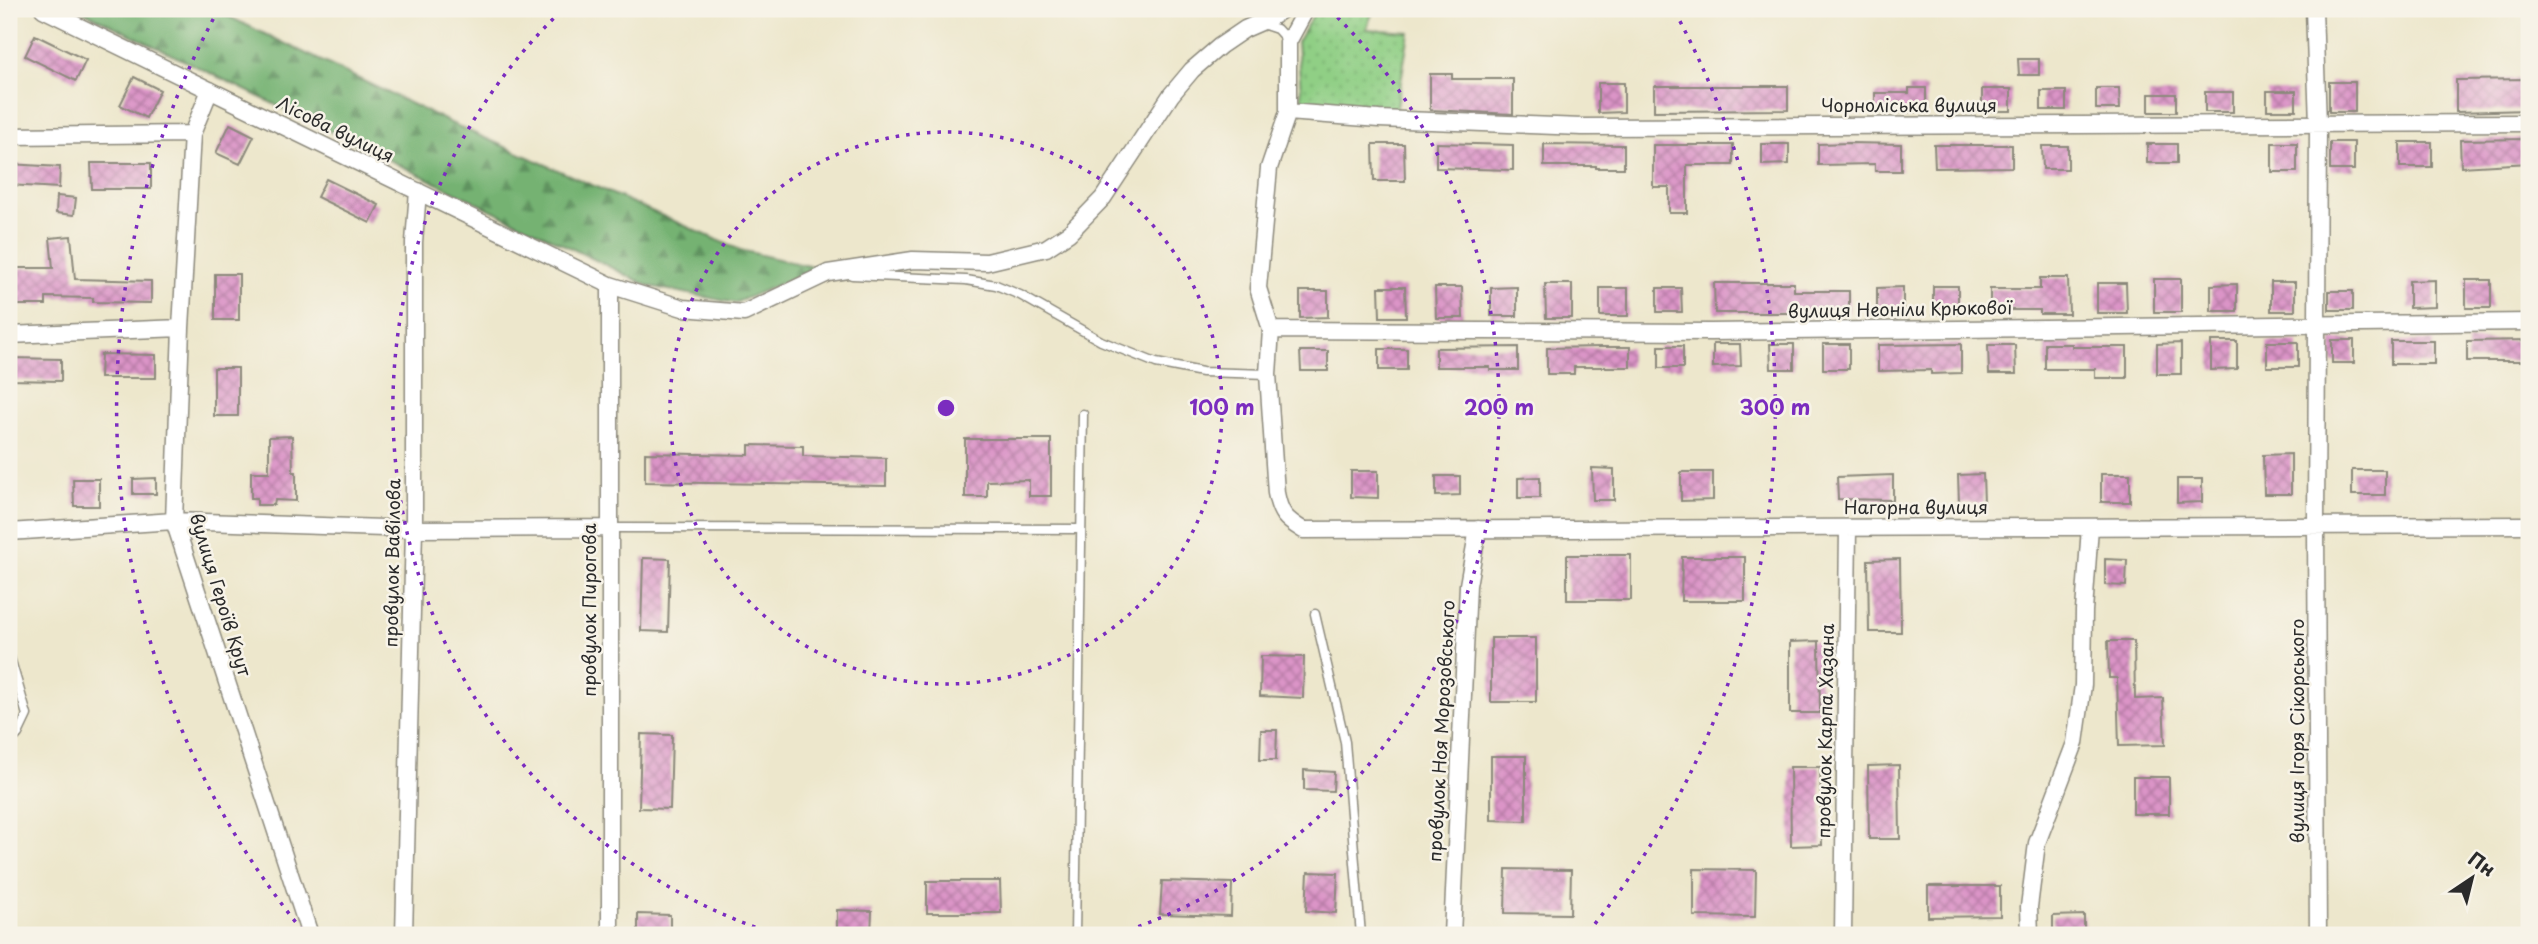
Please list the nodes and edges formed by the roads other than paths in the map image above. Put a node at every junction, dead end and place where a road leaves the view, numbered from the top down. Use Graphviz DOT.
graph roads {
  1 [pos="43,9"];
  2 [pos="1283,9"];
  3 [pos="1306,9"];
  4 [pos="2315,9"];
  5 [pos="1255,25"];
  6 [pos="1288,42"];
  7 [pos="210,90"];
  8 [pos="1289,112"];
  9 [pos="2529,123"];
  10 [pos="2318,124"];
  11 [pos="192,134"];
  12 [pos="9,136"];
  13 [pos="418,191"];
  14 [pos="828,274"];
  15 [pos="610,285"];
  16 [pos="2529,322"];
  17 [pos="2316,325"];
  18 [pos="181,328"];
  19 [pos="1271,330"];
  20 [pos="9,335"];
  21 [pos="1268,374"];
  22 [pos="1083,414"];
  23 [pos="174,521"];
  24 [pos="2529,525"];
  25 [pos="2316,526"];
  26 [pos="2090,527"];
  27 [pos="609,528"];
  28 [pos="1848,528"];
  29 [pos="414,529"];
  30 [pos="1081,529"];
  31 [pos="1478,529"];
  32 [pos="9,532"];
  33 [pos="1315,614"];
  34 [pos="9,654"];
  35 [pos="9,743"];
  36 [pos="310,935"];
  37 [pos="404,935"];
  38 [pos="610,935"];
  39 [pos="1075,935"];
  40 [pos="1361,935"];
  41 [pos="1452,935"];
  42 [pos="1843,935"];
  43 [pos="2030,935"];
  44 [pos="2318,935"];
  1 -- 7 [label="street, Лісова вулиця"];
  2 -- 5 [label="street, Лісова вулиця"];
  3 -- 6 [label="street"];
  4 -- 10 [label="street, вулиця Ігоря Сікорського"];
  5 -- 6 [label="lane"];
  5 -- 14 [label="street, Лісова вулиця"];
  6 -- 8 [label="street"];
  7 -- 11 [label="street, вулиця Героїв Крут"];
  7 -- 13 [label="street, Лісова вулиця"];
  8 -- 10 [label="street, Чорноліська вулиця"];
  8 -- 19 [label="street"];
  9 -- 10 [label="street, Чорноліська вулиця"];
  10 -- 17 [label="street, вулиця Ігоря Сікорського"];
  11 -- 12 [label="street"];
  11 -- 18 [label="street, вулиця Героїв Крут"];
  13 -- 15 [label="street, Лісова вулиця"];
  13 -- 29 [label="street, провулок Вавілова"];
  14 -- 15 [label="street, Лісова вулиця"];
  14 -- 21 [label="lane"];
  15 -- 27 [label="street, провулок Пирогова"];
  16 -- 17 [label="street, вулиця Неоніли Крюкової"];
  17 -- 19 [label="street, вулиця Неоніли Крюкової"];
  17 -- 25 [label="street, вулиця Ігоря Сікорського"];
  18 -- 20 [label="street"];
  18 -- 23 [label="street, вулиця Героїв Крут"];
  19 -- 21 [label="street"];
  21 -- 31 [label="street, Нагорна вулиця"];
  22 -- 30 [label="lane"];
  23 -- 29 [label="street"];
  23 -- 32 [label="street"];
  23 -- 36 [label="street, вулиця Героїв Крут"];
  24 -- 25 [label="street, Нагорна вулиця"];
  25 -- 26 [label="street, Нагорна вулиця"];
  25 -- 44 [label="street, вулиця Ігоря Сікорського"];
  26 -- 28 [label="street, Нагорна вулиця"];
  26 -- 43 [label="street"];
  27 -- 29 [label="street"];
  27 -- 30 [label="lane"];
  27 -- 38 [label="street, провулок Пирогова"];
  28 -- 31 [label="street, Нагорна вулиця"];
  28 -- 42 [label="street, провулок Карпа Хазана"];
  29 -- 37 [label="street, провулок Вавілова"];
  30 -- 39 [label="lane"];
  31 -- 41 [label="street, провулок Ноя Морозовського"];
  33 -- 40 [label="lane"];
  34 -- 35 [label="lane"];
}
